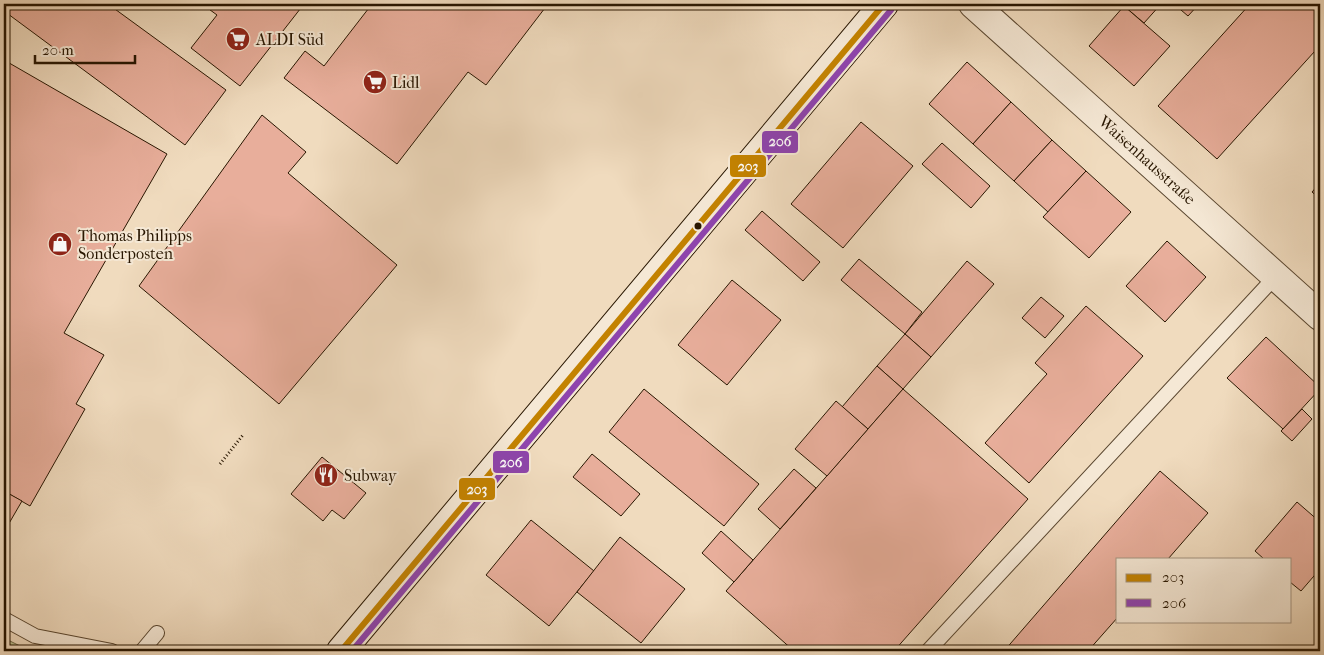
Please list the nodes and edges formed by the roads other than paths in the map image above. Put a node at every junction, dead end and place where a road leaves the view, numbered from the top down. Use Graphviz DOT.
graph roads {
  1 [pos="884,4"];
  2 [pos="973,4"];
  3 [pos="1276,276"];
  4 [pos="1320,316"];
  5 [pos="4,619"];
  6 [pos="157,633"];
  7 [pos="112,651"];
  8 [pos="142,651"];
  9 [pos="340,651"];
  10 [pos="928,651"];
  1 -- 9 [label="street"];
  2 -- 3 [label="street, Waisenhausstraße"];
  3 -- 4 [label="street, Waisenhausstraße"];
  3 -- 10 [label="lane"];
  5 -- 7 [label="lane"];
  6 -- 8 [label="lane"];
}
